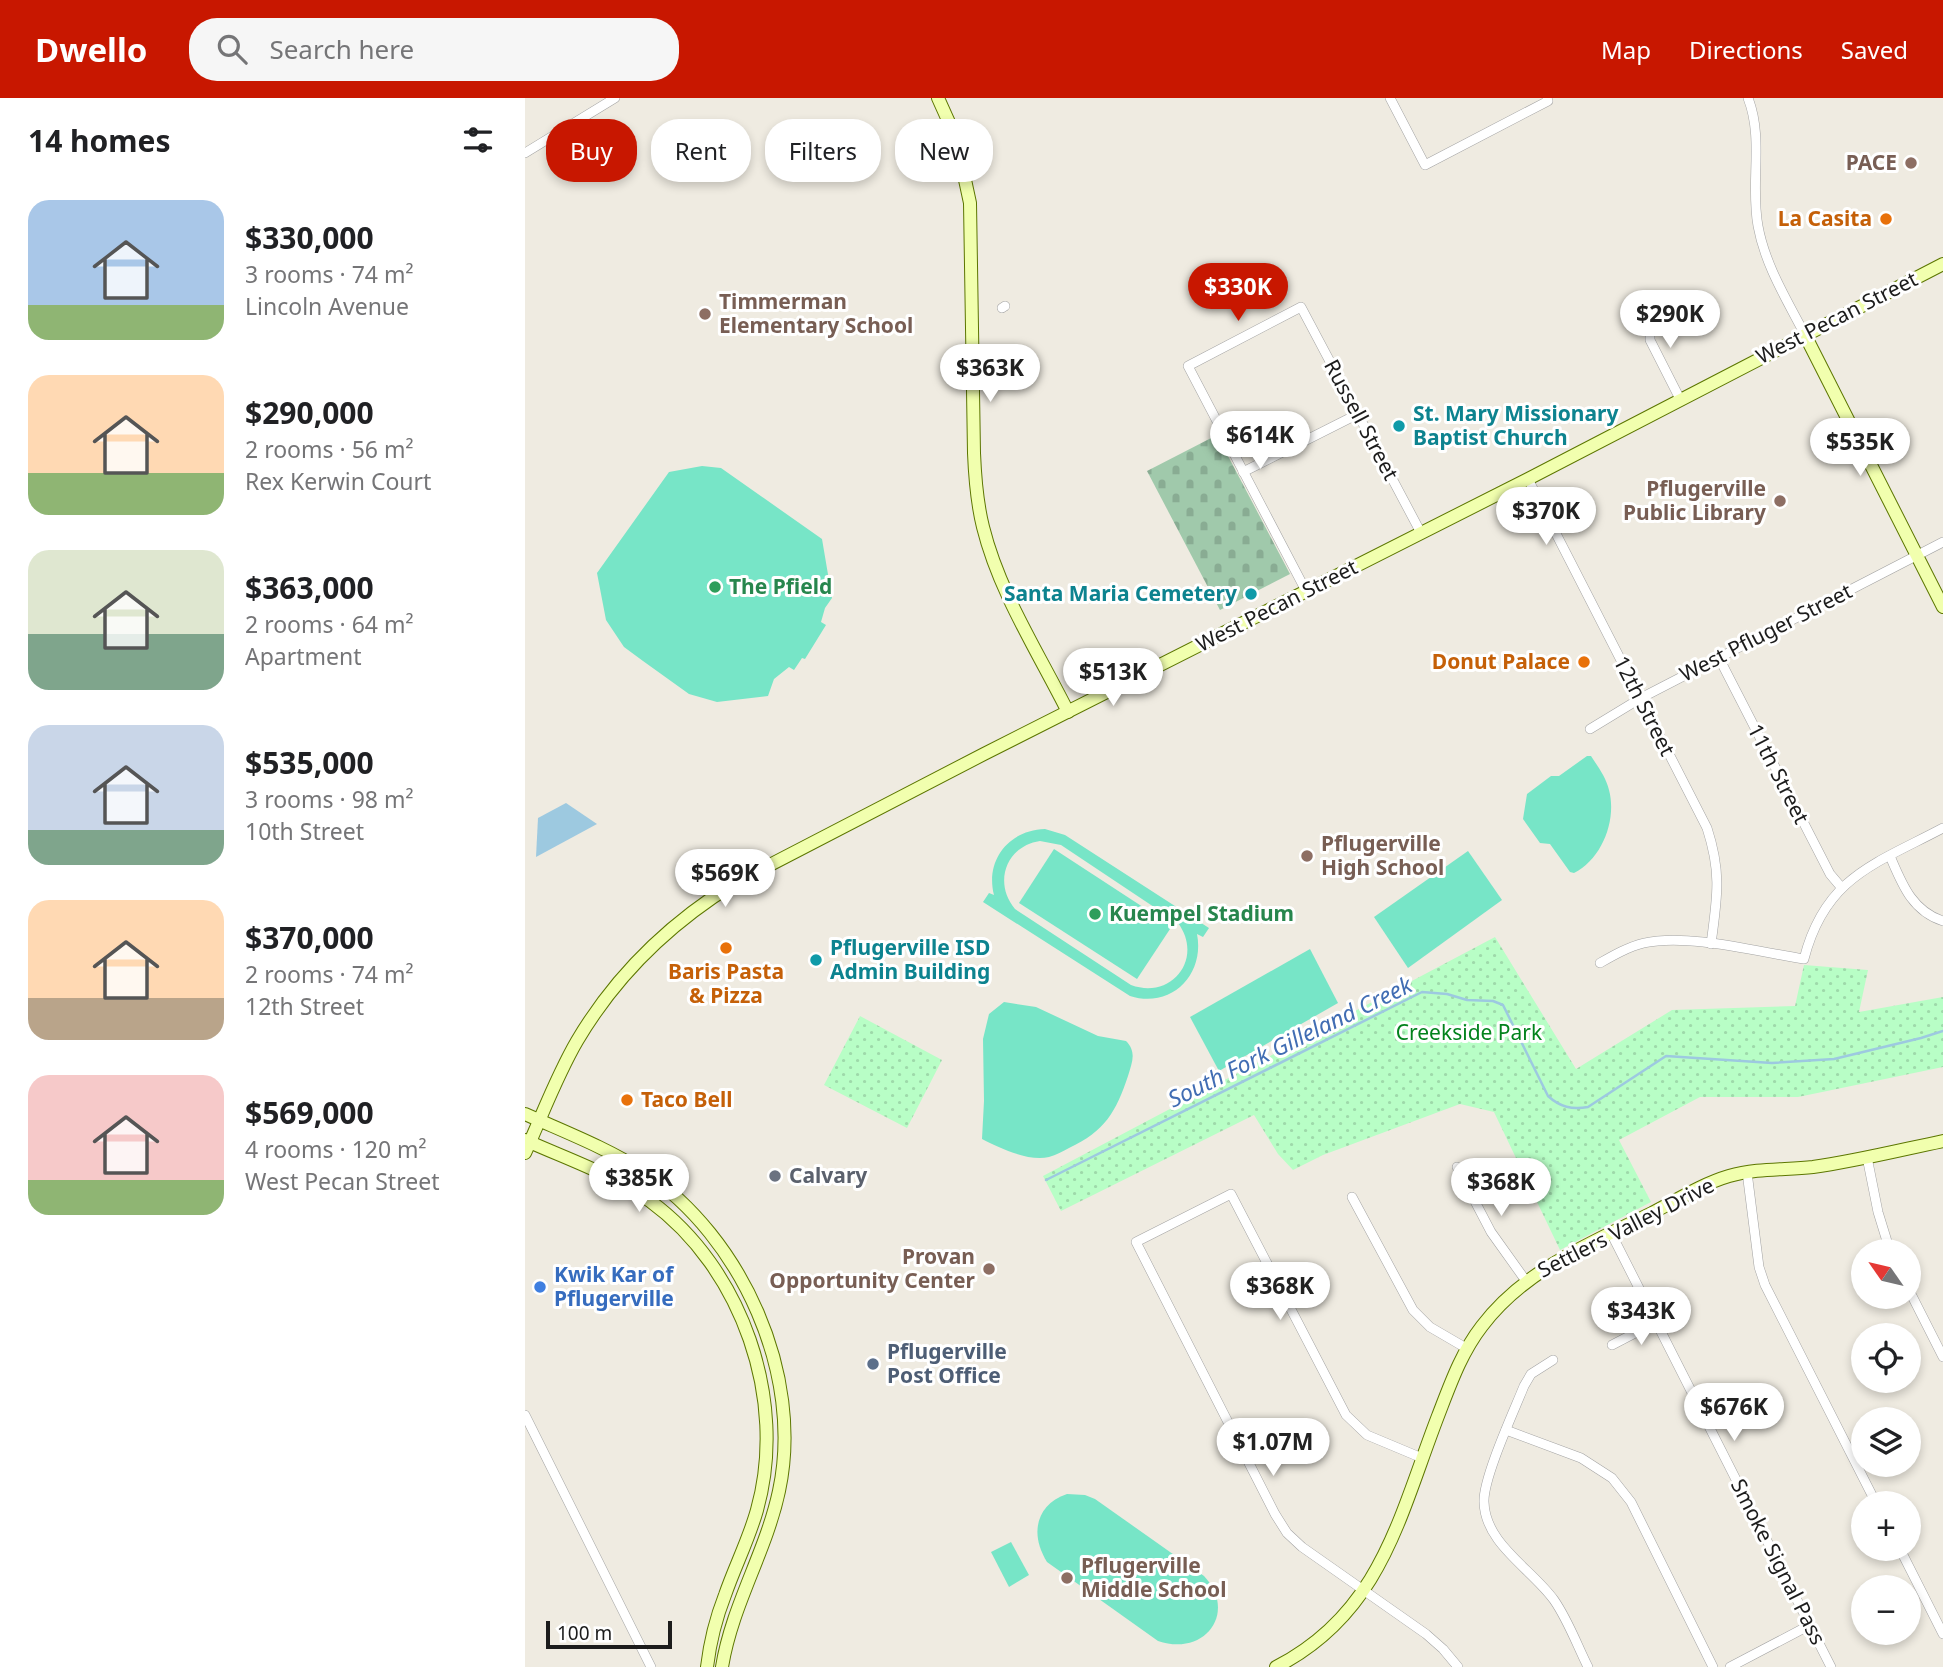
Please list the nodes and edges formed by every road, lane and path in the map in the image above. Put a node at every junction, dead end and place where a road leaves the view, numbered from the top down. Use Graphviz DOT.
graph roads {
  1 [pos="615,98"];
  2 [pos="938,98"];
  3 [pos="1390,98"];
  4 [pos="1748,98"];
  5 [pos="1547,99"];
  6 [pos="525,153"];
  7 [pos="1943,264"];
  8 [pos="1655,302"];
  9 [pos="1805,335"];
  10 [pos="1680,399"];
  11 [pos="1358,414"];
  12 [pos="1243,472"];
  13 [pos="1528,479"];
  14 [pos="1421,533"];
  15 [pos="1943,542"];
  16 [pos="1917,555"];
  17 [pos="1306,590"];
  18 [pos="1943,607"];
  19 [pos="1719,658"];
  20 [pos="1641,698"];
  21 [pos="1068,712"];
  22 [pos="1590,729"];
  23 [pos="1943,828"];
  24 [pos="1890,856"];
  25 [pos="1841,887"];
  26 [pos="1943,920"];
  27 [pos="1711,944"];
  28 [pos="1600,963"];
  29 [pos="525,1114"];
  30 [pos="540,1121"];
  31 [pos="1943,1141"];
  32 [pos="527,1145"];
  33 [pos="1867,1157"];
  34 [pos="1457,1167"];
  35 [pos="1747,1172"];
  36 [pos="675,1197"];
  37 [pos="1352,1197"];
  38 [pos="664,1212"];
  39 [pos="1611,1233"];
  40 [pos="1886,1239"];
  41 [pos="1526,1281"];
  42 [pos="1919,1309"];
  43 [pos="1656,1322"];
  44 [pos="1612,1345"];
  45 [pos="1466,1348"];
  46 [pos="1943,1357"];
  47 [pos="774,1359"];
  48 [pos="1553,1360"];
  49 [pos="757,1363"];
  50 [pos="525,1415"];
  51 [pos="1506,1430"];
  52 [pos="1422,1458"];
  53 [pos="762,1485"];
  54 [pos="780,1487"];
  55 [pos="1871,1491"];
  56 [pos="740,1557"];
  57 [pos="1906,1561"];
  58 [pos="756,1564"];
  59 [pos="1364,1592"];
  60 [pos="1810,1625"];
  61 [pos="1943,1634"];
  62 [pos="651,1667"];
  63 [pos="706,1667"];
  64 [pos="722,1667"];
  65 [pos="1276,1667"];
  66 [pos="1458,1667"];
  67 [pos="1588,1667"];
  68 [pos="1713,1667"];
  69 [pos="1730,1667"];
  70 [pos="1832,1667"];
  1 -- 6 [label="street"];
  2 -- 21 [label="main road"];
  3 -- 5 [label="street"];
  4 -- 9 [label="street"];
  7 -- 9 [label="main road, West Pecan Street"];
  8 -- 10 [label="street"];
  9 -- 10 [label="main road, West Pecan Street"];
  9 -- 16 [label="main road"];
  10 -- 13 [label="main road, West Pecan Street"];
  11 -- 12 [label="street"];
  11 -- 12 [label="street, Russell Street"];
  11 -- 14 [label="street, Russell Street"];
  12 -- 17 [label="street"];
  13 -- 14 [label="main road, West Pecan Street"];
  13 -- 20 [label="street, 12th Street"];
  14 -- 17 [label="main road, West Pecan Street"];
  15 -- 16 [label="street, West Pfluger Street"];
  16 -- 18 [label="main road"];
  16 -- 19 [label="street, West Pfluger Street"];
  17 -- 21 [label="main road, West Pecan Street"];
  19 -- 20 [label="street, West Pfluger Street"];
  19 -- 25 [label="street, 11th Street"];
  20 -- 22 [label="street, West Pfluger Street"];
  20 -- 27 [label="street, 12th Street"];
  21 -- 30 [label="main road, West Pecan Street"];
  23 -- 24 [label="street"];
  24 -- 25 [label="street"];
  24 -- 26 [label="street"];
  25 -- 27 [label="street"];
  27 -- 28 [label="street"];
  29 -- 30 [label="main road"];
  30 -- 32 [label="main road, West Pecan Street"];
  30 -- 36 [label="main road"];
  31 -- 33 [label="main road, Settlers Valley Drive"];
  32 -- 38 [label="main road"];
  33 -- 35 [label="main road, Settlers Valley Drive"];
  33 -- 40 [label="street"];
  34 -- 41 [label="street"];
  35 -- 39 [label="main road, Settlers Valley Drive"];
  35 -- 55 [label="street"];
  36 -- 38 [label="main road"];
  36 -- 47 [label="main road"];
  37 -- 45 [label="street"];
  38 -- 49 [label="main road"];
  39 -- 41 [label="main road, Settlers Valley Drive"];
  39 -- 43 [label="street, Smoke Signal Pass"];
  41 -- 45 [label="main road, Settlers Valley Drive"];
  42 -- 46 [label="street"];
  43 -- 44 [label="street"];
  43 -- 60 [label="street, Smoke Signal Pass"];
  45 -- 52 [label="main road, Settlers Valley Drive"];
  47 -- 49 [label="main road"];
  47 -- 54 [label="main road"];
  48 -- 51 [label="street"];
  49 -- 53 [label="main road"];
  50 -- 62 [label="street"];
  51 -- 67 [label="street"];
  51 -- 68 [label="street"];
  52 -- 59 [label="main road, Settlers Valley Drive"];
  52 -- 59 [label="street"];
  53 -- 54 [label="main road"];
  53 -- 56 [label="main road"];
  54 -- 58 [label="main road"];
  56 -- 58 [label="main road"];
  56 -- 63 [label="main road"];
  57 -- 61 [label="street"];
  58 -- 64 [label="main road"];
  59 -- 65 [label="main road, Settlers Valley Drive"];
  59 -- 66 [label="street"];
  60 -- 69 [label="street"];
  60 -- 70 [label="street, Smoke Signal Pass"];
}
